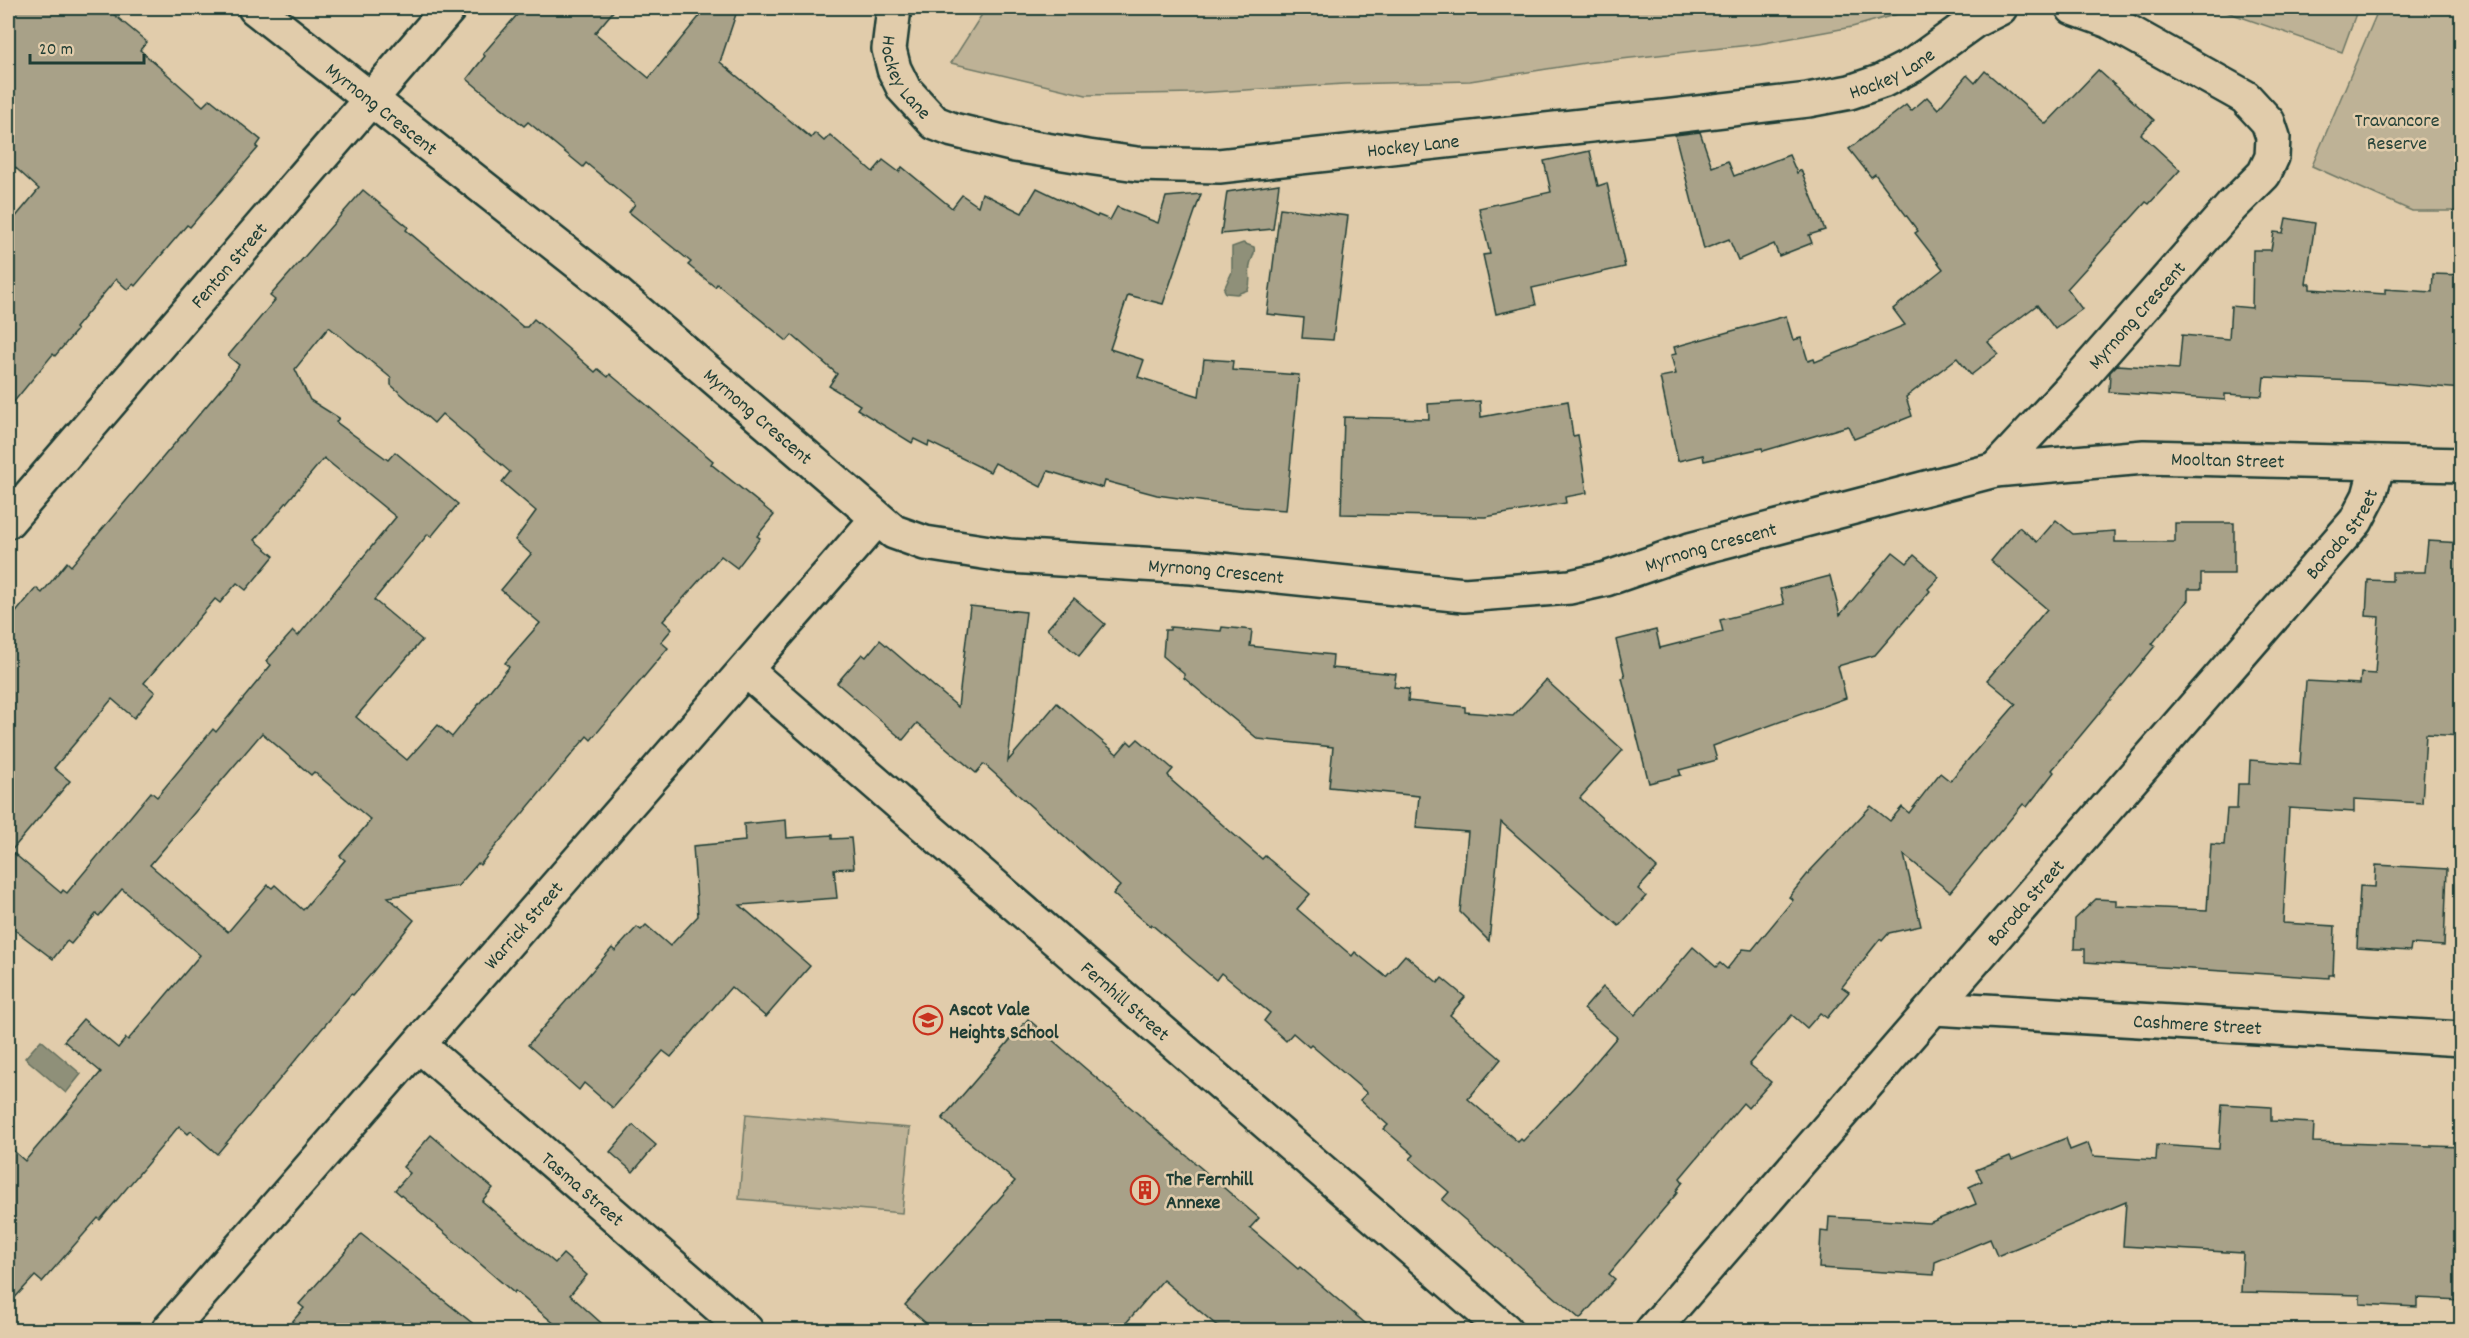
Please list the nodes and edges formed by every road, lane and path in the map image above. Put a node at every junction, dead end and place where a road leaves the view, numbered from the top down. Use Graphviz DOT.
graph roads {
  1 [pos="255,8"];
  2 [pos="448,8"];
  3 [pos="894,8"];
  4 [pos="2000,8"];
  5 [pos="2073,8"];
  6 [pos="370,97"];
  7 [pos="2378,463"];
  8 [pos="2462,465"];
  9 [pos="1995,470"];
  10 [pos="877,519"];
  11 [pos="8,521"];
  12 [pos="747,671"];
  13 [pos="1934,1008"];
  14 [pos="2462,1039"];
  15 [pos="419,1045"];
  16 [pos="169,1330"];
  17 [pos="746,1330"];
  18 [pos="1504,1330"];
  19 [pos="1653,1330"];
  1 -- 6 [label="street, Myrnong Crescent"];
  2 -- 6 [label="street, Fenton Street"];
  3 -- 4 [label="street, Hockey Lane"];
  5 -- 9 [label="street, Myrnong Crescent"];
  6 -- 10 [label="street, Myrnong Crescent"];
  6 -- 11 [label="street, Fenton Street"];
  7 -- 8 [label="street, Mooltan Street"];
  7 -- 9 [label="street, Mooltan Street"];
  7 -- 13 [label="street, Baroda Street"];
  9 -- 10 [label="street, Myrnong Crescent"];
  10 -- 12 [label="street, Warrick Street"];
  12 -- 15 [label="street, Warrick Street"];
  12 -- 18 [label="street, Fernhill Street"];
  13 -- 14 [label="street, Cashmere Street"];
  13 -- 19 [label="street, Baroda Street"];
  15 -- 16 [label="street, Warrick Street"];
  15 -- 17 [label="street, Tasma Street"];
}
